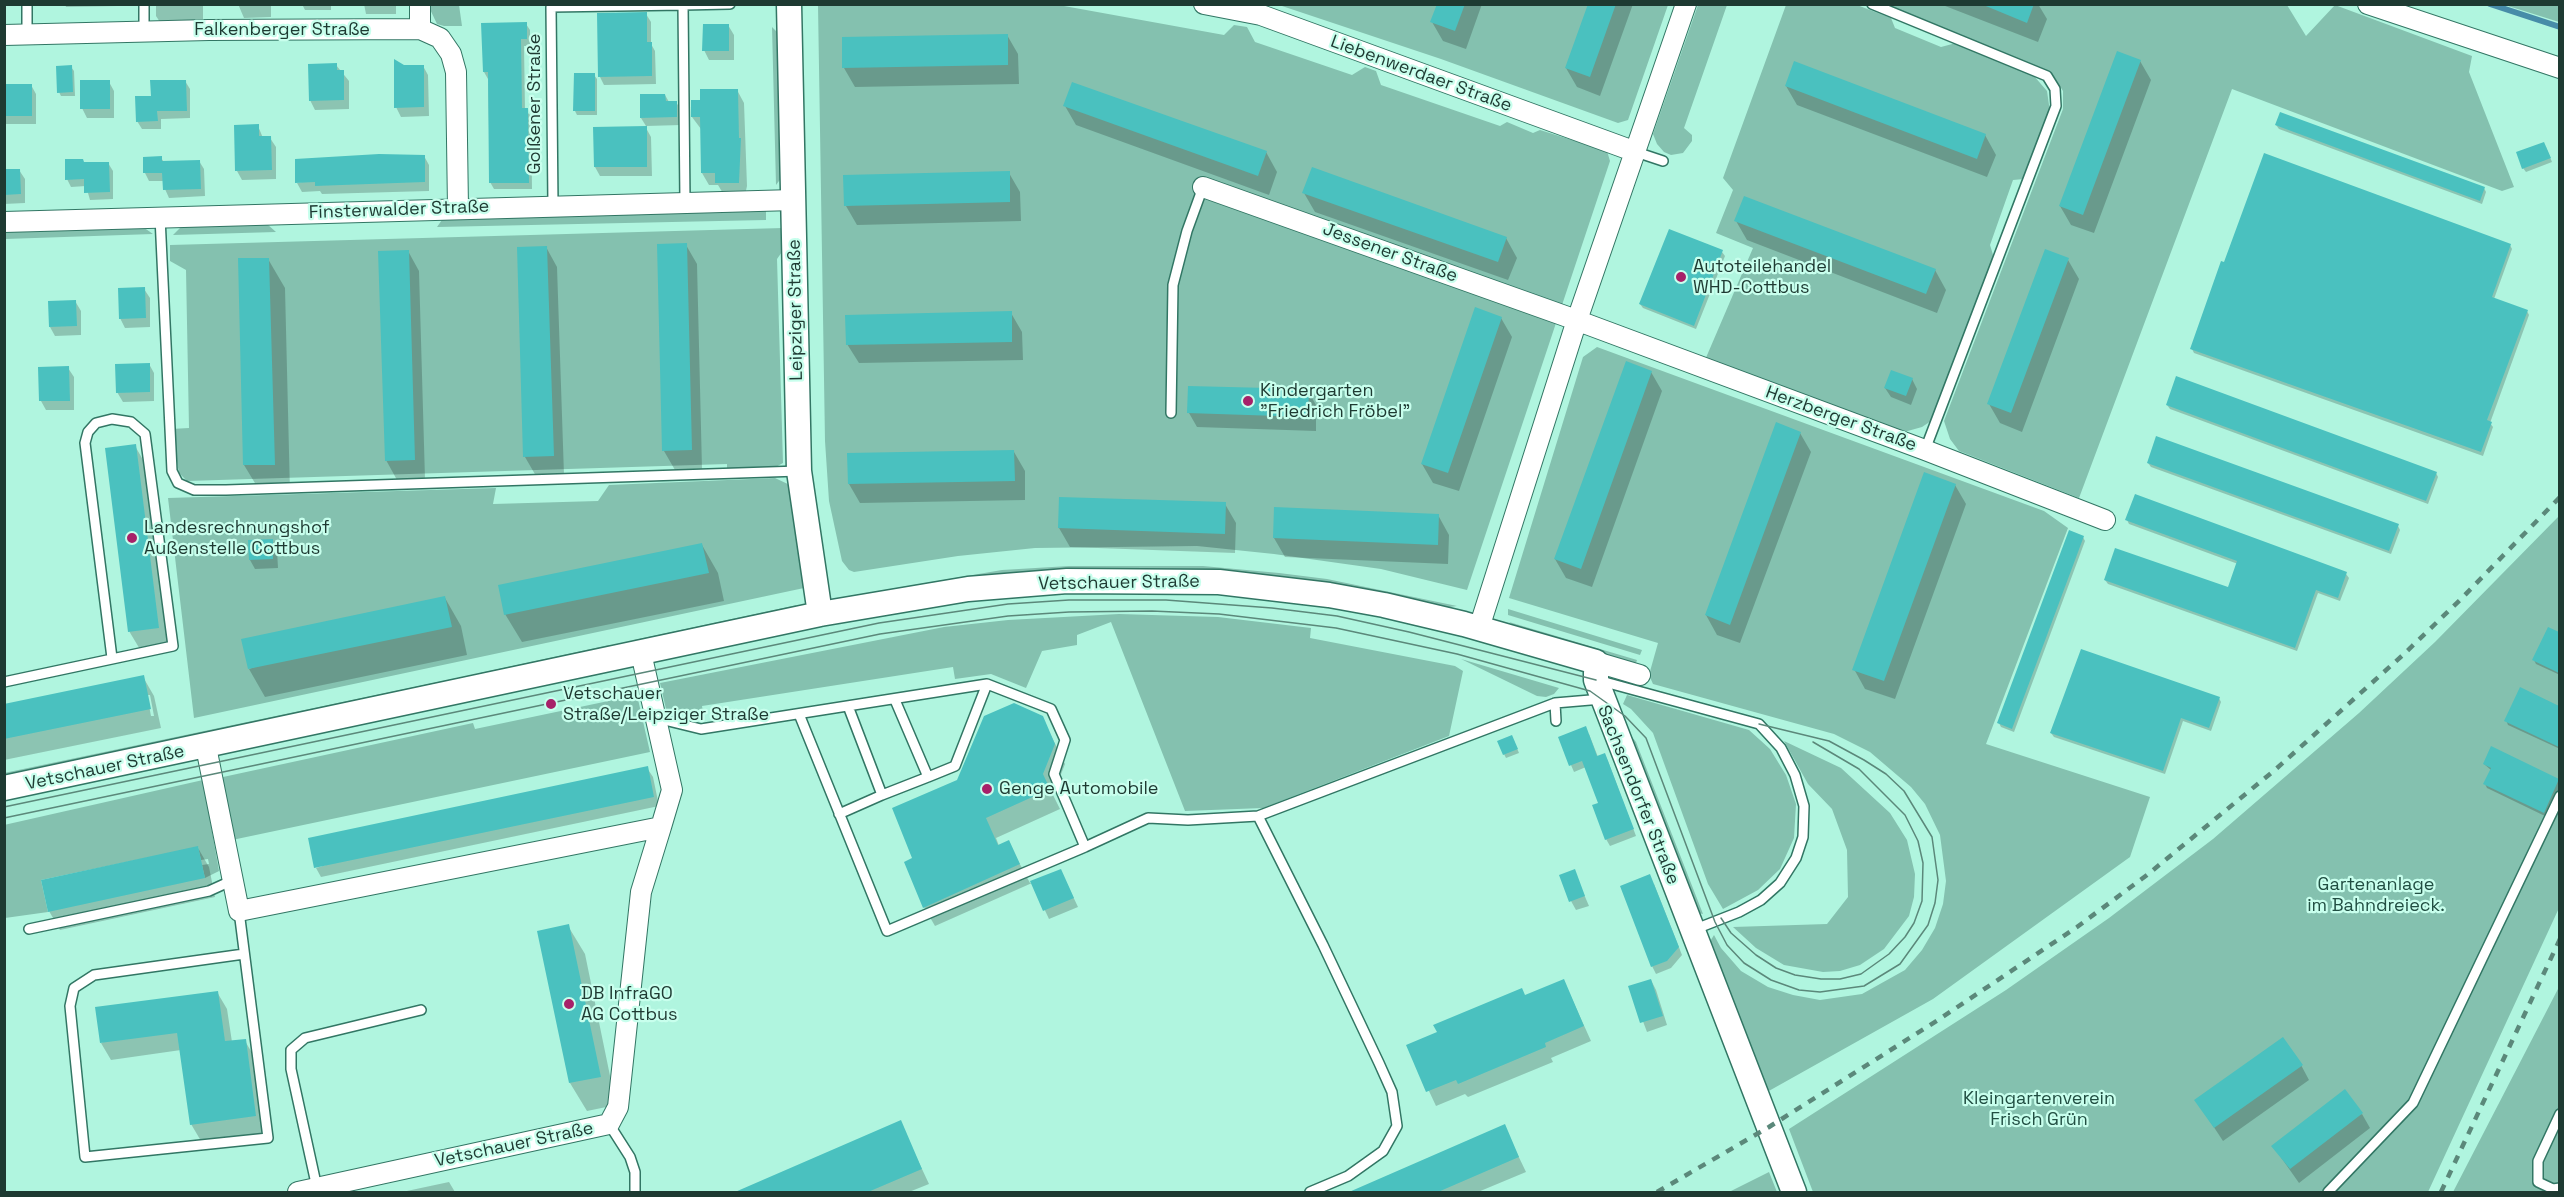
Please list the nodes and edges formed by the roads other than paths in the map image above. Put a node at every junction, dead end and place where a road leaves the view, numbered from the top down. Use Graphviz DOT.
graph roads {
  1 [pos="27,4"];
  2 [pos="144,4"];
  3 [pos="420,4"];
  4 [pos="730,4"];
  5 [pos="789,4"];
  6 [pos="1204,4"];
  7 [pos="1686,4"];
  8 [pos="1872,4"];
  9 [pos="2368,4"];
  10 [pos="683,5"];
  11 [pos="420,29"];
  12 [pos="144,31"];
  13 [pos="4,35"];
  14 [pos="27,35"];
  15 [pos="2559,69"];
  16 [pos="1636,153"];
  17 [pos="1663,161"];
  18 [pos="1203,187"];
  19 [pos="794,200"];
  20 [pos="685,202"];
  21 [pos="553,205"];
  22 [pos="458,208"];
  23 [pos="160,217"];
  24 [pos="4,222"];
  25 [pos="1577,320"];
  26 [pos="1171,413"];
  27 [pos="1915,450"];
  28 [pos="799,471"];
  29 [pos="2105,520"];
  30 [pos="820,614"];
  31 [pos="1479,628"];
  32 [pos="641,652"];
  33 [pos="112,658"];
  34 [pos="1640,675"];
  35 [pos="1598,680"];
  36 [pos="5,682"];
  37 [pos="987,684"];
  38 [pos="895,700"];
  39 [pos="1555,704"];
  40 [pos="848,706"];
  41 [pos="799,714"];
  42 [pos="656,718"];
  43 [pos="1556,721"];
  44 [pos="206,747"];
  45 [pos="928,777"];
  46 [pos="4,789"];
  47 [pos="882,795"];
  48 [pos="2559,796"];
  49 [pos="839,814"];
  50 [pos="1258,816"];
  51 [pos="661,827"];
  52 [pos="1085,848"];
  53 [pos="231,881"];
  54 [pos="239,911"];
  55 [pos="29,929"];
  56 [pos="1692,930"];
  57 [pos="244,954"];
  58 [pos="421,1010"];
  59 [pos="2559,1114"];
  60 [pos="609,1124"];
  61 [pos="2559,1188"];
  62 [pos="304,1191"];
  63 [pos="635,1192"];
  64 [pos="1310,1192"];
  65 [pos="1794,1192"];
  66 [pos="2328,1192"];
  1 -- 14 [label="lane"];
  2 -- 12 [label="lane"];
  3 -- 11 [label="street"];
  4 -- 10 [label="lane"];
  5 -- 19 [label="street, Leipziger Straße"];
  6 -- 16 [label="street, Liebenwerdaer Straße"];
  7 -- 16 [label="street"];
  8 -- 27 [label="lane"];
  9 -- 15 [label="street"];
  10 -- 20 [label="lane"];
  10 -- 21 [label="lane, Golßener Straße"];
  11 -- 12 [label="street, Falkenberger Straße"];
  11 -- 22 [label="street"];
  12 -- 14 [label="street, Falkenberger Straße"];
  13 -- 14 [label="street, Falkenberger Straße"];
  16 -- 17 [label="lane"];
  16 -- 25 [label="street"];
  18 -- 25 [label="street, Jessener Straße"];
  18 -- 26 [label="lane"];
  19 -- 20 [label="street, Finsterwalder Straße"];
  19 -- 28 [label="street, Leipziger Straße"];
  20 -- 21 [label="street, Finsterwalder Straße"];
  21 -- 22 [label="street, Finsterwalder Straße"];
  22 -- 23 [label="street, Finsterwalder Straße"];
  23 -- 24 [label="street, Finsterwalder Straße"];
  23 -- 28 [label="lane"];
  25 -- 27 [label="street, Herzberger Straße"];
  25 -- 31 [label="street"];
  27 -- 29 [label="street, Herzberger Straße"];
  28 -- 30 [label="street, Leipziger Straße"];
  30 -- 31 [label="street, Vetschauer Straße"];
  30 -- 32 [label="street, Vetschauer Straße"];
  31 -- 35 [label="street, Vetschauer Straße"];
  32 -- 42 [label="street, Vetschauer Straße"];
  32 -- 44 [label="street, Vetschauer Straße"];
  33 -- 33 [label="lane"];
  33 -- 36 [label="lane"];
  34 -- 35 [label="street, Vetschauer Straße"];
  35 -- 39 [label="lane, Sachsendorfer Straße"];
  35 -- 56 [label="street, Sachsendorfer Straße"];
  35 -- 56 [label="lane"];
  37 -- 38 [label="lane"];
  37 -- 45 [label="lane"];
  37 -- 52 [label="lane"];
  38 -- 40 [label="lane"];
  38 -- 45 [label="lane"];
  39 -- 43 [label="lane"];
  39 -- 50 [label="lane, Sachsendorfer Straße"];
  40 -- 41 [label="lane"];
  40 -- 47 [label="lane"];
  41 -- 42 [label="lane"];
  41 -- 49 [label="lane"];
  42 -- 51 [label="street, Vetschauer Straße"];
  44 -- 46 [label="street, Vetschauer Straße"];
  44 -- 53 [label="street, Vetschauer Straße"];
  45 -- 47 [label="lane"];
  47 -- 49 [label="lane"];
  48 -- 66 [label="lane"];
  49 -- 52 [label="lane, Sachsendorfer Straße"];
  50 -- 52 [label="lane, Sachsendorfer Straße"];
  50 -- 64 [label="lane"];
  51 -- 54 [label="street"];
  51 -- 60 [label="street, Vetschauer Straße"];
  53 -- 54 [label="street, Vetschauer Straße"];
  53 -- 55 [label="lane"];
  54 -- 57 [label="lane"];
  56 -- 65 [label="street, Sachsendorfer Straße"];
  57 -- 57 [label="lane"];
  58 -- 62 [label="lane"];
  59 -- 61 [label="lane"];
  60 -- 62 [label="street, Vetschauer Straße"];
  60 -- 63 [label="lane"];
}
